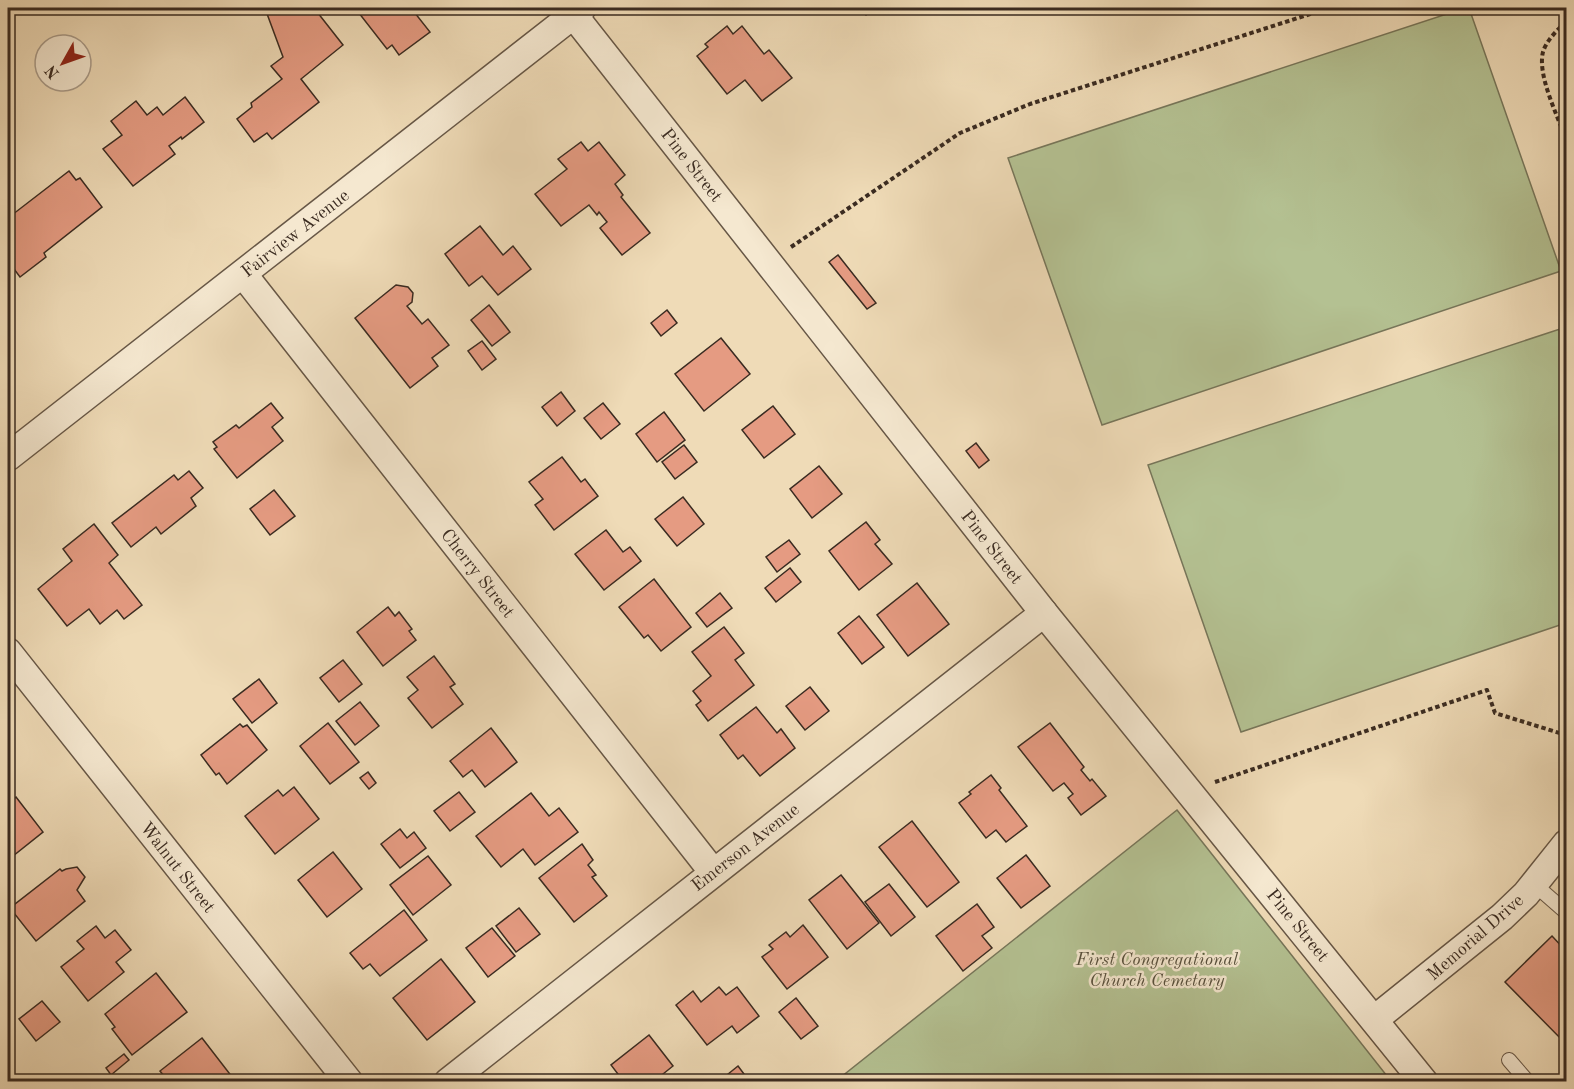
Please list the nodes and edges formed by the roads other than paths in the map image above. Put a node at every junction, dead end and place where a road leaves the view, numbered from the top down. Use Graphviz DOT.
graph roads {
  1 [pos="574,10"];
  2 [pos="243,274"];
  3 [pos="8,458"];
  4 [pos="1044,613"];
  5 [pos="8,652"];
  6 [pos="1566,844"];
  7 [pos="713,872"];
  8 [pos="1534,884"];
  9 [pos="1566,912"];
  10 [pos="1375,1020"];
  11 [pos="1509,1060"];
  12 [pos="349,1082"];
  13 [pos="448,1082"];
  14 [pos="1424,1082"];
  15 [pos="1528,1082"];
  1 -- 2 [label="street, Fairview Avenue"];
  1 -- 4 [label="street, Pine Street"];
  2 -- 3 [label="street, Fairview Avenue"];
  2 -- 7 [label="street, Cherry Street"];
  4 -- 7 [label="street, Emerson Avenue"];
  4 -- 10 [label="street, Pine Street"];
  5 -- 12 [label="street, Walnut Street"];
  6 -- 8 [label="street, Memorial Drive"];
  7 -- 13 [label="street, Emerson Avenue"];
  8 -- 9 [label="lane"];
  8 -- 10 [label="street, Memorial Drive"];
  10 -- 14 [label="street, Pine Street"];
  11 -- 15 [label="lane"];
}
